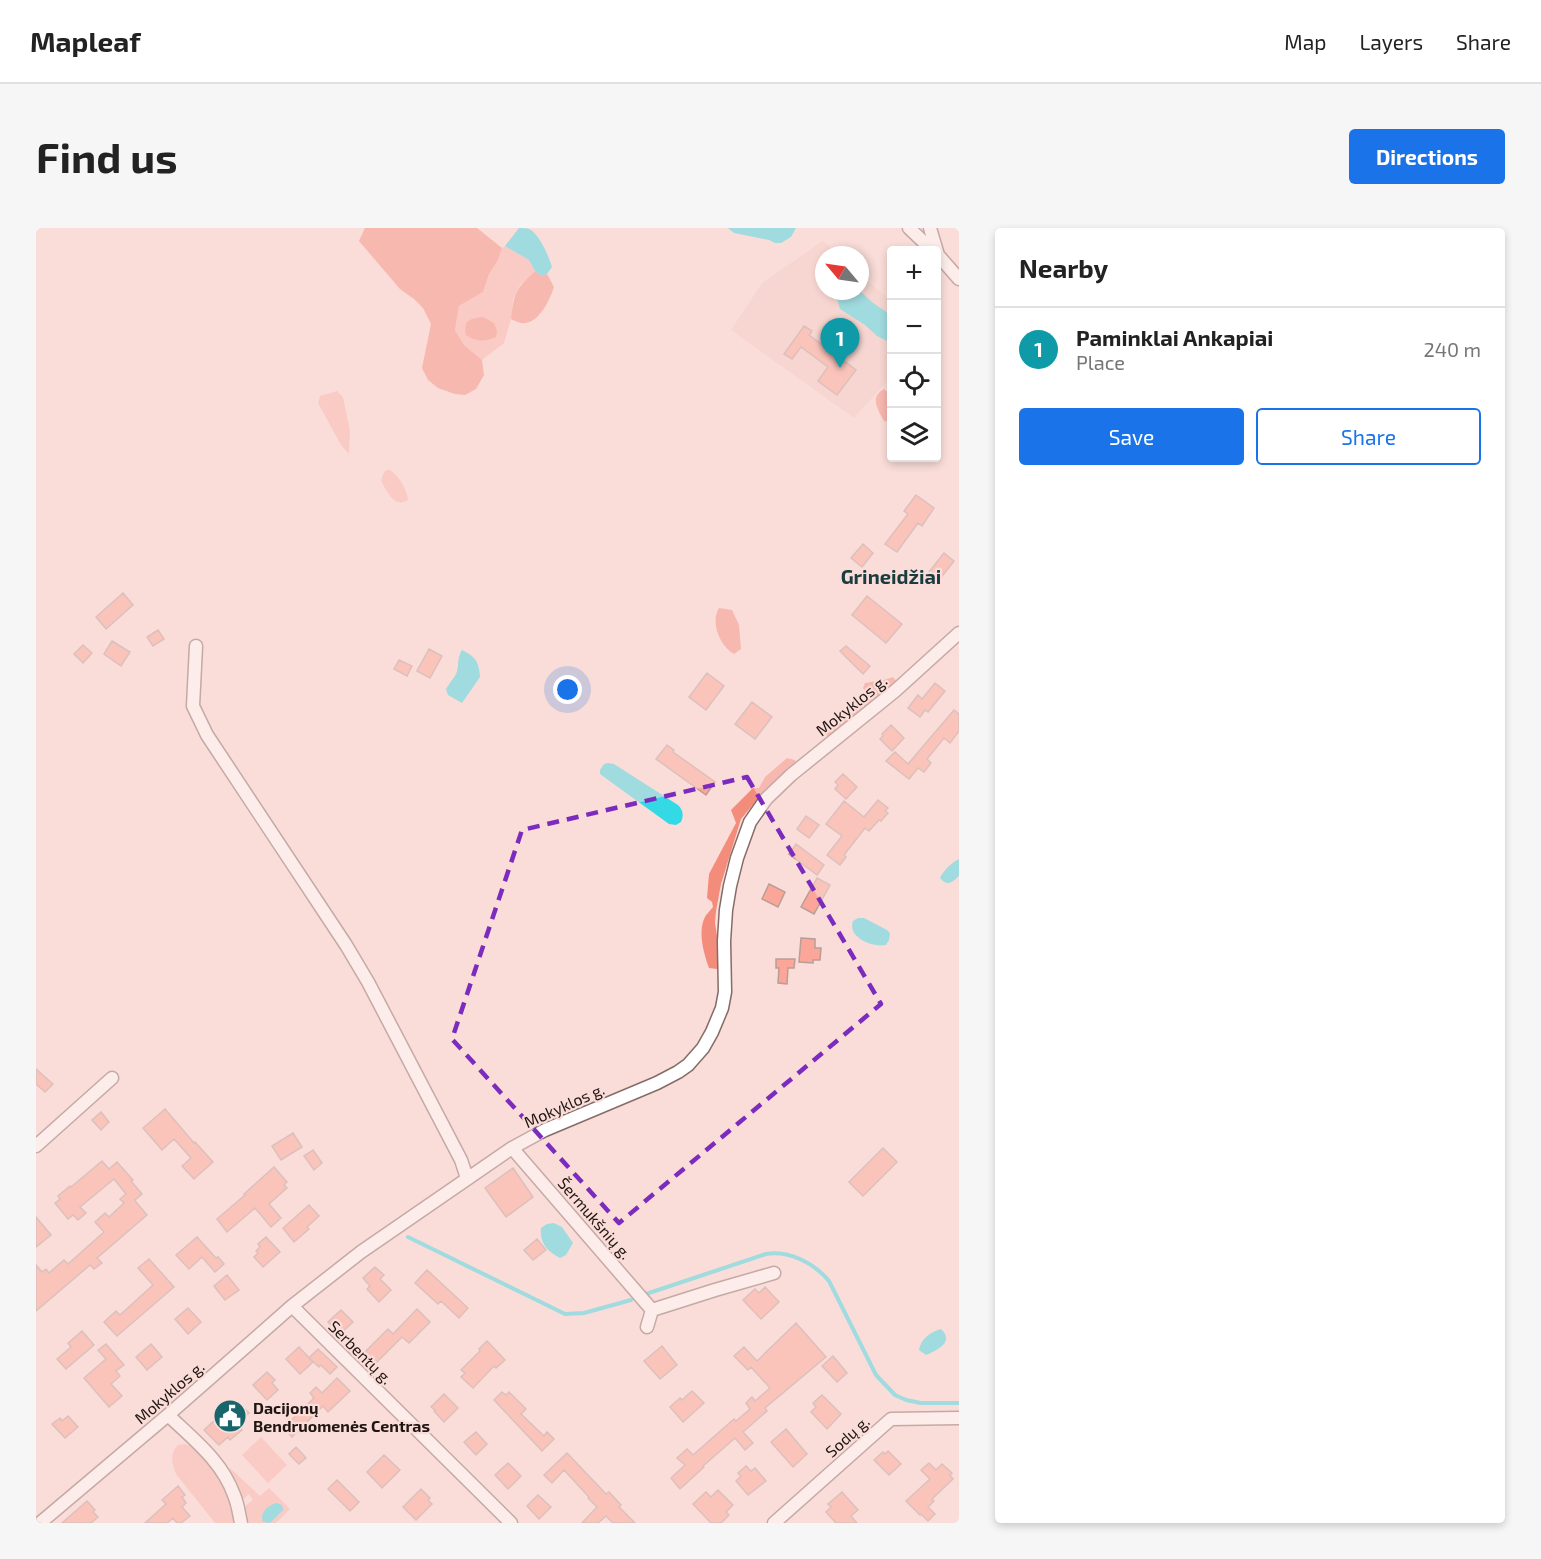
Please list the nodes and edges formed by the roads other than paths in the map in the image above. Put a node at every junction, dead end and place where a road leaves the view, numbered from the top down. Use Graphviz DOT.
graph roads {
  1 [pos="909,228"];
  2 [pos="930,228"];
  3 [pos="928,246"];
  4 [pos="934,246"];
  5 [pos="941,259"];
  6 [pos="959,279"];
  7 [pos="959,633"];
  8 [pos="196,646"];
  9 [pos="112,1078"];
  10 [pos="36,1146"];
  11 [pos="512,1148"];
  12 [pos="467,1178"];
  13 [pos="774,1273"];
  14 [pos="292,1306"];
  15 [pos="652,1311"];
  16 [pos="647,1327"];
  17 [pos="168,1415"];
  18 [pos="959,1418"];
  19 [pos="39,1523"];
  20 [pos="241,1523"];
  21 [pos="511,1523"];
  22 [pos="774,1523"];
  1 -- 3 [label="street"];
  2 -- 4 [label="street"];
  5 -- 6 [label="street"];
  7 -- 11 [label="street, Mokyklos g."];
  8 -- 12 [label="street"];
  9 -- 10 [label="street"];
  11 -- 12 [label="street, Mokyklos g."];
  11 -- 15 [label="street, Šermukšnių g."];
  12 -- 14 [label="street, Mokyklos g."];
  13 -- 15 [label="street"];
  14 -- 17 [label="street, Mokyklos g."];
  14 -- 21 [label="street, Serbentų g."];
  15 -- 16 [label="street"];
  17 -- 19 [label="street, Mokyklos g."];
  17 -- 20 [label="street"];
  18 -- 22 [label="street, Sodų g."];
}
